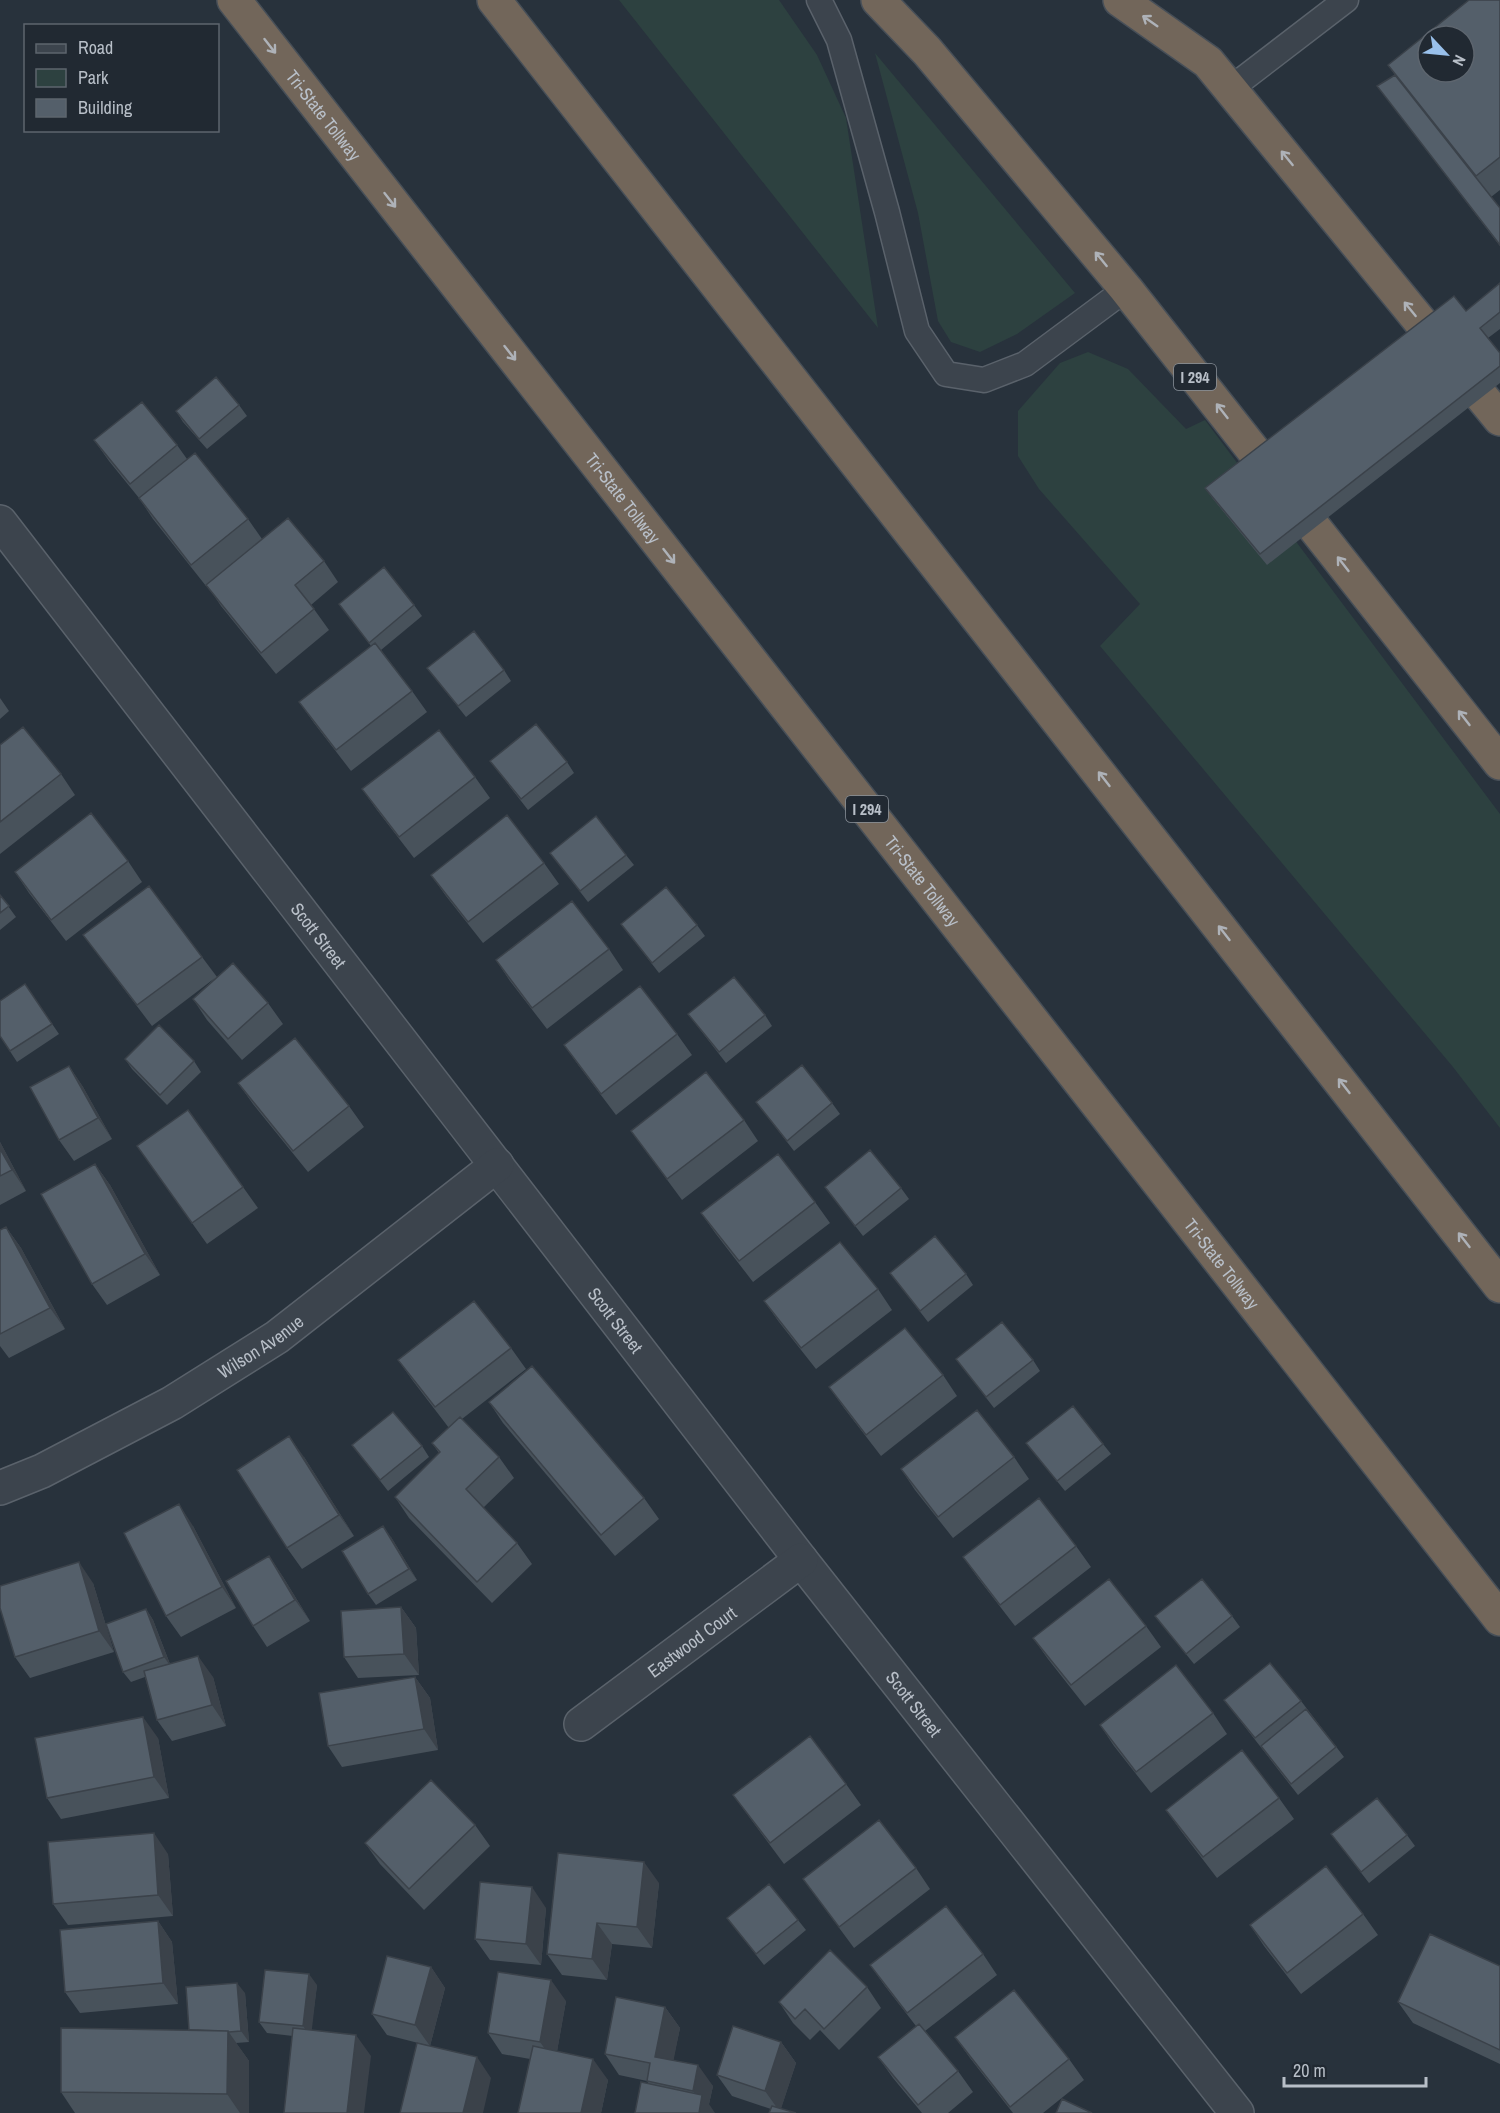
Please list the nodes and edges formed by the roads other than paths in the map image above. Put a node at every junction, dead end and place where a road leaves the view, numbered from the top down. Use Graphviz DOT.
graph roads {
  1 [pos="234,0"];
  2 [pos="494,0"];
  3 [pos="819,0"];
  4 [pos="878,0"];
  5 [pos="1120,0"];
  6 [pos="1346,0"];
  7 [pos="1230,89"];
  8 [pos="1126,289"];
  9 [pos="1500,419"];
  10 [pos="0,522"];
  11 [pos="1500,764"];
  12 [pos="497,1165"];
  13 [pos="1500,1286"];
  14 [pos="0,1488"];
  15 [pos="801,1560"];
  16 [pos="1500,1619"];
  17 [pos="581,1724"];
  18 [pos="1237,2113"];
  1 -- 16 [label="highway, Tri-State Tollway / I 294, one-way"];
  13 -- 2 [label="highway, one-way"];
  3 -- 8 [label="lane"];
  8 -- 4 [label="highway, I 294, one-way"];
  7 -- 5 [label="highway, one-way"];
  6 -- 7 [label="lane"];
  9 -- 7 [label="highway, one-way"];
  11 -- 8 [label="highway, I 294, one-way"];
  10 -- 12 [label="street, Scott Street"];
  12 -- 14 [label="street, Wilson Avenue"];
  12 -- 15 [label="street, Scott Street"];
  15 -- 17 [label="street, Eastwood Court"];
  15 -- 18 [label="street, Scott Street"];
}
